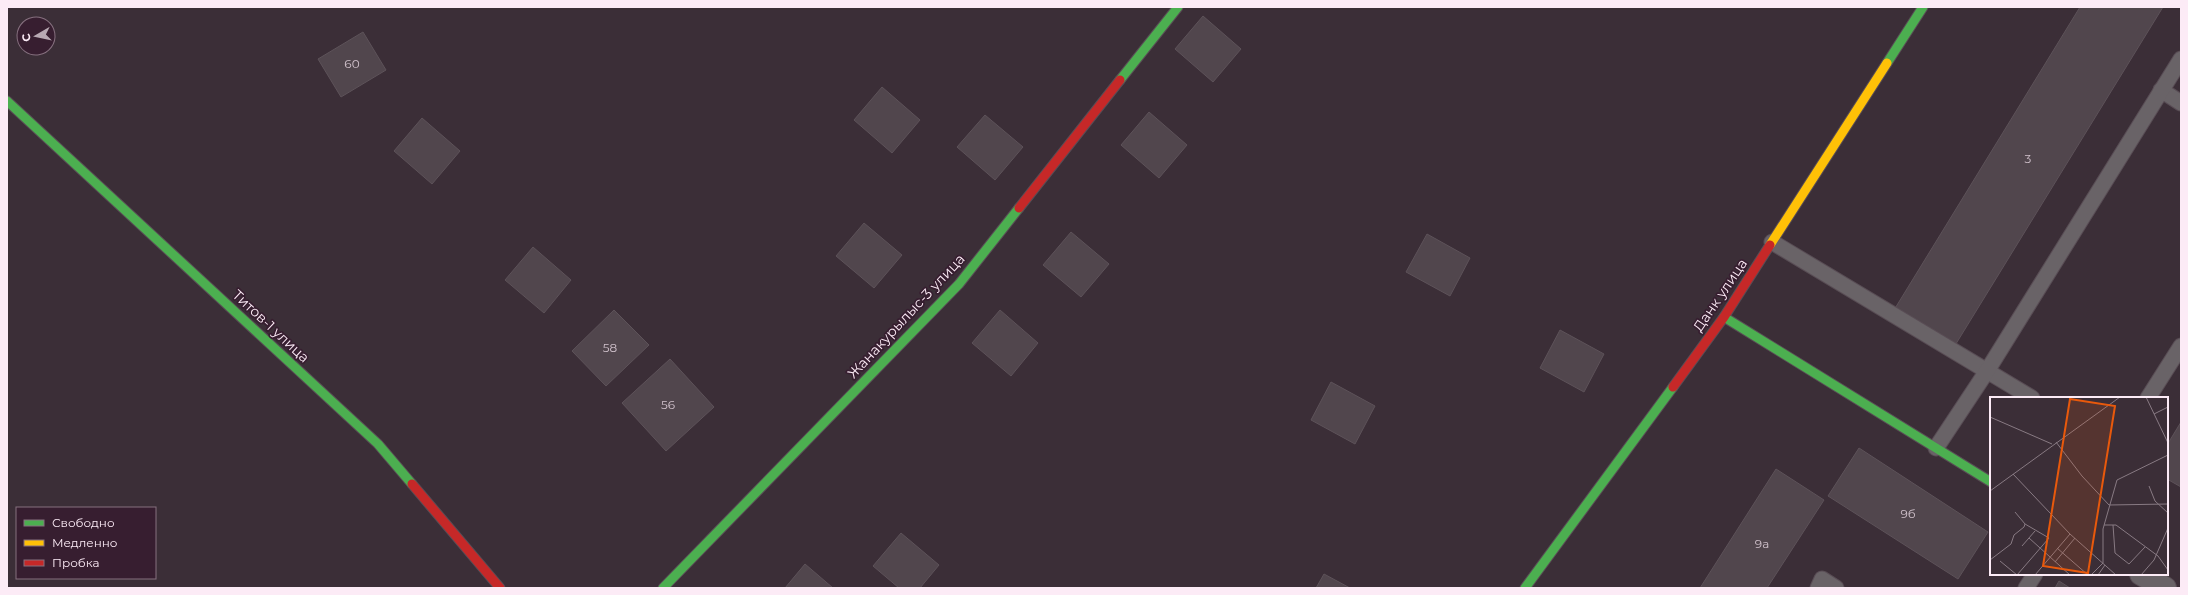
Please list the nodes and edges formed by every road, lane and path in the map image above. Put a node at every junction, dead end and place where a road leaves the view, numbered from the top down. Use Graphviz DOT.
graph roads {
  1 [pos="1178,7"];
  2 [pos="1923,7"];
  3 [pos="2181,59"];
  4 [pos="2161,90"];
  5 [pos="7,101"];
  6 [pos="2181,103"];
  7 [pos="1772,242"];
  8 [pos="1724,317"];
  9 [pos="2181,346"];
  10 [pos="1987,371"];
  11 [pos="2030,397"];
  12 [pos="2149,397"];
  13 [pos="1936,448"];
  14 [pos="1990,481"];
  15 [pos="2034,575"];
  16 [pos="2143,575"];
  17 [pos="500,588"];
  18 [pos="664,588"];
  19 [pos="1525,588"];
  20 [pos="1818,588"];
  21 [pos="1836,588"];
  22 [pos="2026,588"];
  23 [pos="2164,588"];
  1 -- 18 [label="street, Жанакурылыс-3 улица"];
  2 -- 7 [label="street, Данк улица"];
  3 -- 4 [label="lane"];
  4 -- 6 [label="lane"];
  4 -- 10 [label="lane"];
  5 -- 17 [label="street, Титов-1 улица"];
  7 -- 8 [label="street, Данк улица"];
  7 -- 10 [label="lane"];
  8 -- 13 [label="street"];
  8 -- 19 [label="street, Данк улица"];
  9 -- 12 [label="lane"];
  10 -- 11 [label="lane"];
  10 -- 13 [label="lane"];
  13 -- 14 [label="street"];
  15 -- 22 [label="lane"];
  16 -- 23 [label="street"];
  20 -- 21 [label="lane"];
}
